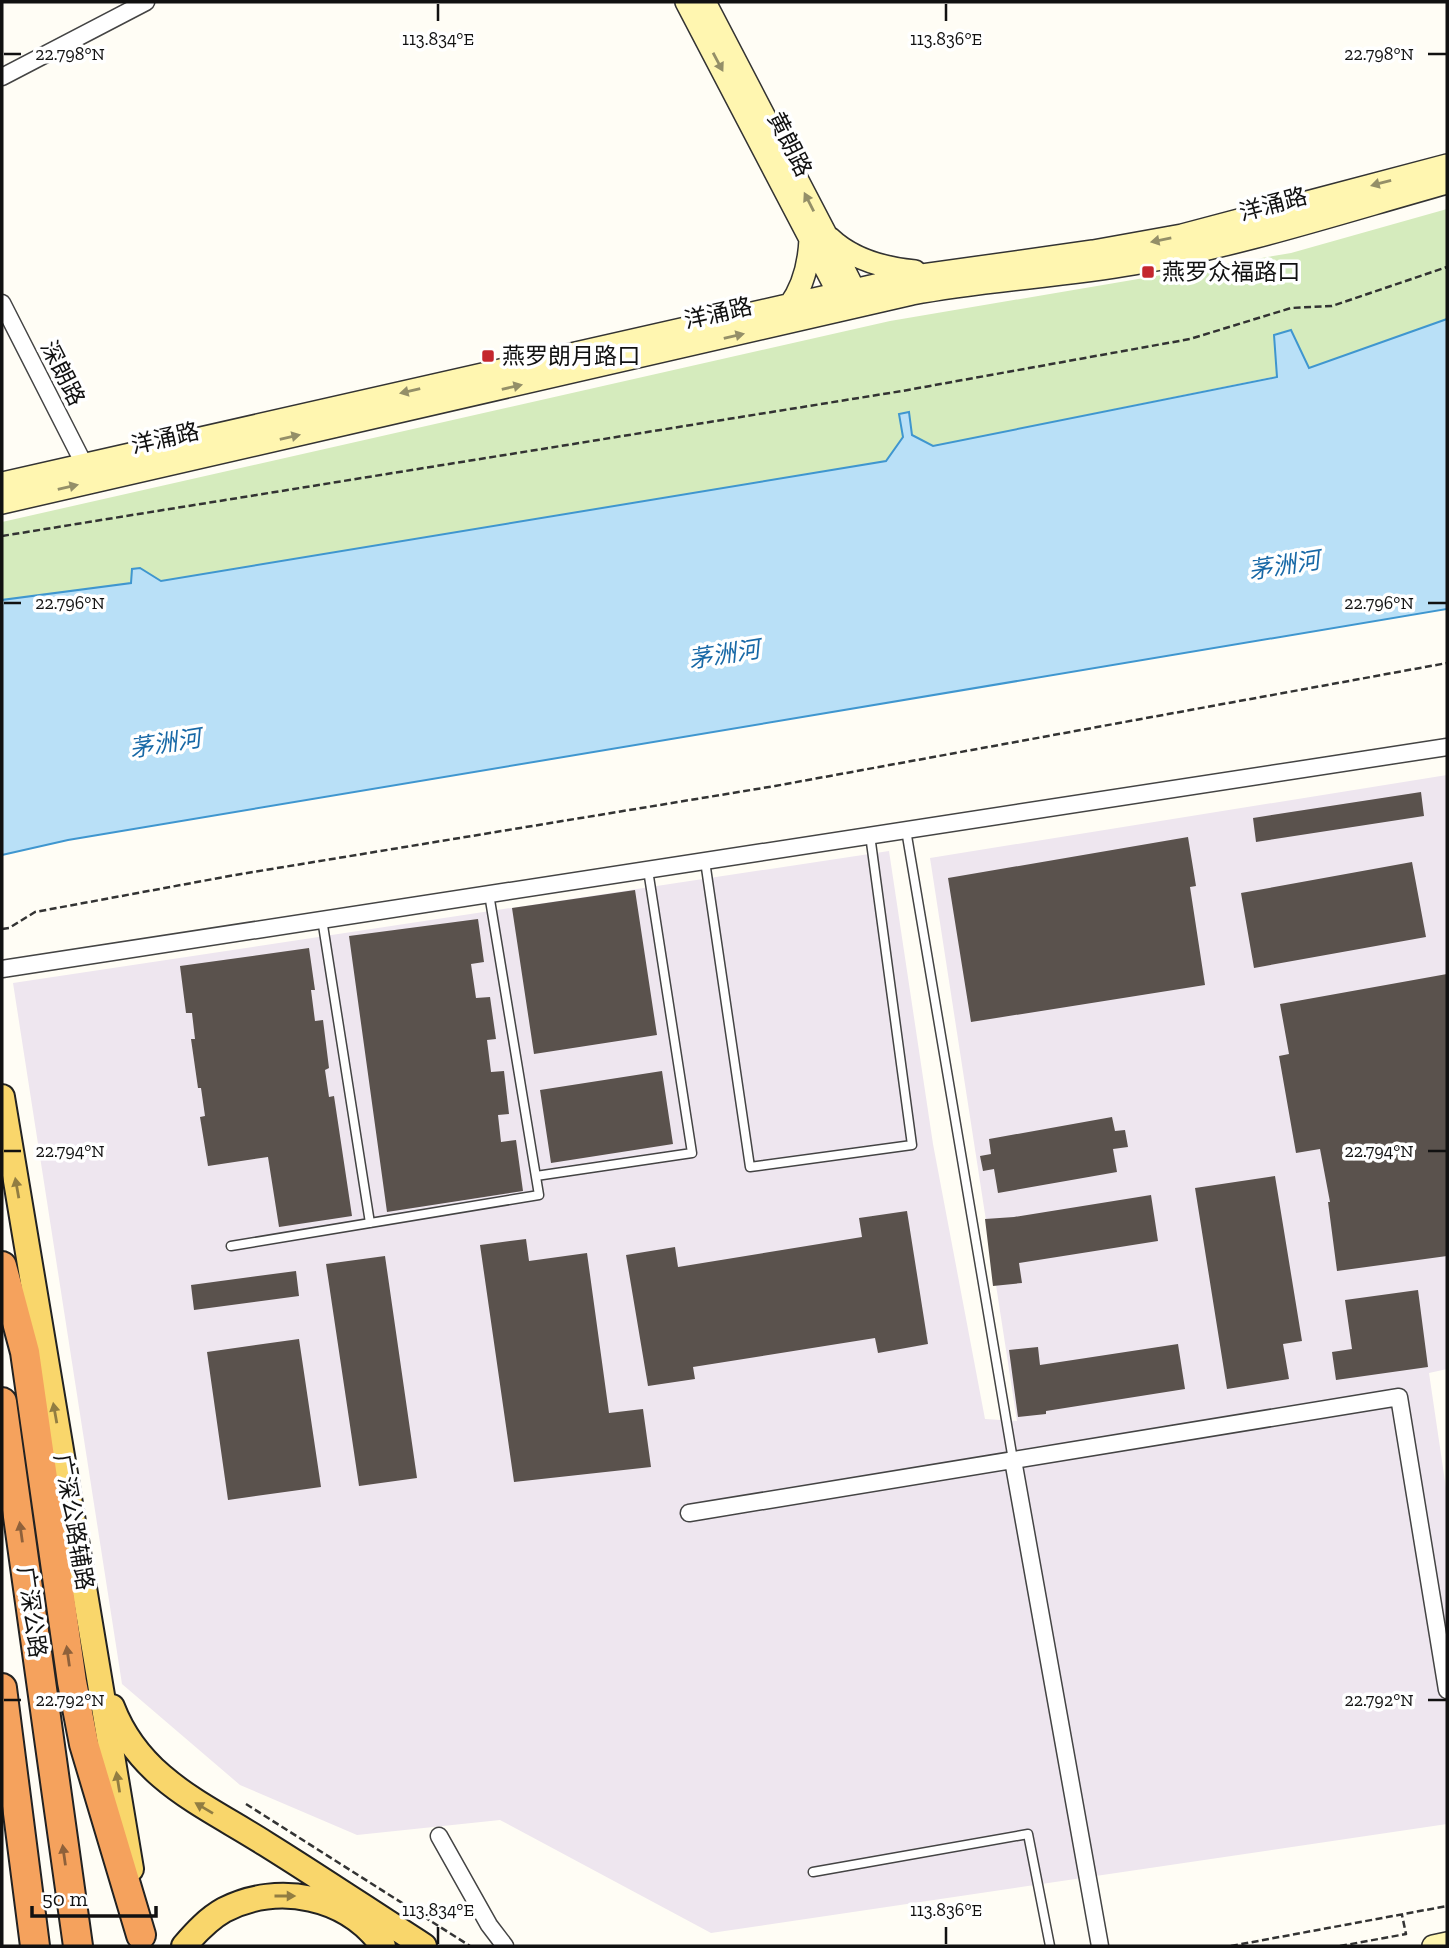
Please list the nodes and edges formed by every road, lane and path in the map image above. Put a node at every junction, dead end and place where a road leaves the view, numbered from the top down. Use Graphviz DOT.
graph roads {
  1 [pos="146,2"];
  2 [pos="686,2"];
  3 [pos="705,2"];
  4 [pos="2,77"];
  5 [pos="1447,165"];
  6 [pos="1447,183"];
  7 [pos="818,236"];
  8 [pos="1447,267"];
  9 [pos="942,271"];
  10 [pos="849,301"];
  11 [pos="2,303"];
  12 [pos="789,306"];
  13 [pos="85,464"];
  14 [pos="2,483"];
  15 [pos="2,503"];
  16 [pos="2,536"];
  17 [pos="1447,663"];
  18 [pos="1447,747"];
  19 [pos="906,830"];
  20 [pos="870,835"];
  21 [pos="705,861"];
  22 [pos="648,869"];
  23 [pos="489,894"];
  24 [pos="322,919"];
  25 [pos="2,929"];
  26 [pos="2,969"];
  27 [pos="2,1097"];
  28 [pos="536,1176"];
  29 [pos="370,1223"];
  30 [pos="231,1246"];
  31 [pos="2,1266"];
  32 [pos="2,1402"];
  33 [pos="1013,1460"];
  34 [pos="689,1513"];
  35 [pos="99,1667"];
  36 [pos="2,1688"];
  37 [pos="1447,1690"];
  38 [pos="246,1804"];
  39 [pos="439,1836"];
  40 [pos="813,1872"];
  41 [pos="1447,1906"];
  42 [pos="1402,1915"];
  43 [pos="142,1940"];
  44 [pos="1259,1941"];
  45 [pos="1447,1943"];
  46 [pos="35,1946"];
  47 [pos="78,1946"];
  48 [pos="184,1946"];
  49 [pos="383,1946"];
  50 [pos="424,1946"];
  51 [pos="470,1946"];
  52 [pos="505,1946"];
  53 [pos="1049,1946"];
  54 [pos="1100,1946"];
  55 [pos="1231,1946"];
  56 [pos="1260,1946"];
  57 [pos="1340,1946"];
  58 [pos="1433,1946"];
  1 -- 4 [label="street"];
  2 -- 7 [label="street, 黄朗路, one-way"];
  7 -- 3 [label="street, 黄朗路, one-way"];
  5 -- 9 [label="street, 洋涌路, one-way"];
  6 -- 10 [label="street, 洋涌路"];
  7 -- 9 [label="street"];
  7 -- 10 [label="street, 黄朗路"];
  7 -- 12 [label="street"];
  8 -- 16 [label="path"];
  9 -- 10 [label="street, 洋涌路"];
  10 -- 12 [label="street, 洋涌路"];
  15 -- 10 [label="street, 洋涌路, one-way"];
  11 -- 13 [label="street, 深朗路"];
  12 -- 13 [label="street, 洋涌路, one-way"];
  13 -- 14 [label="street, 洋涌路"];
  17 -- 25 [label="path"];
  18 -- 19 [label="street"];
  19 -- 20 [label="street"];
  19 -- 33 [label="lane"];
  20 -- 21 [label="street"];
  20 -- 21 [label="lane"];
  21 -- 22 [label="street"];
  22 -- 23 [label="street"];
  22 -- 28 [label="lane"];
  23 -- 24 [label="street"];
  23 -- 28 [label="lane"];
  24 -- 26 [label="street"];
  24 -- 29 [label="lane"];
  35 -- 27 [label="main road, 广深公路辅路, one-way"];
  28 -- 29 [label="lane"];
  29 -- 30 [label="lane"];
  43 -- 31 [label="highway, one-way"];
  47 -- 32 [label="highway, 广深公路, one-way"];
  33 -- 34 [label="street"];
  33 -- 37 [label="street"];
  33 -- 54 [label="street"];
  43 -- 35 [label="main road, 广深公路辅路, one-way"];
  50 -- 35 [label="main road, one-way"];
  36 -- 46 [label="highway"];
  38 -- 51 [label="path"];
  39 -- 52 [label="street"];
  40 -- 53 [label="lane"];
  41 -- 42 [label="path"];
  42 -- 44 [label="path"];
  42 -- 57 [label="path"];
  44 -- 55 [label="path"];
  44 -- 56 [label="path"];
  45 -- 58 [label="street"];
  48 -- 49 [label="main road, one-way"];
}
